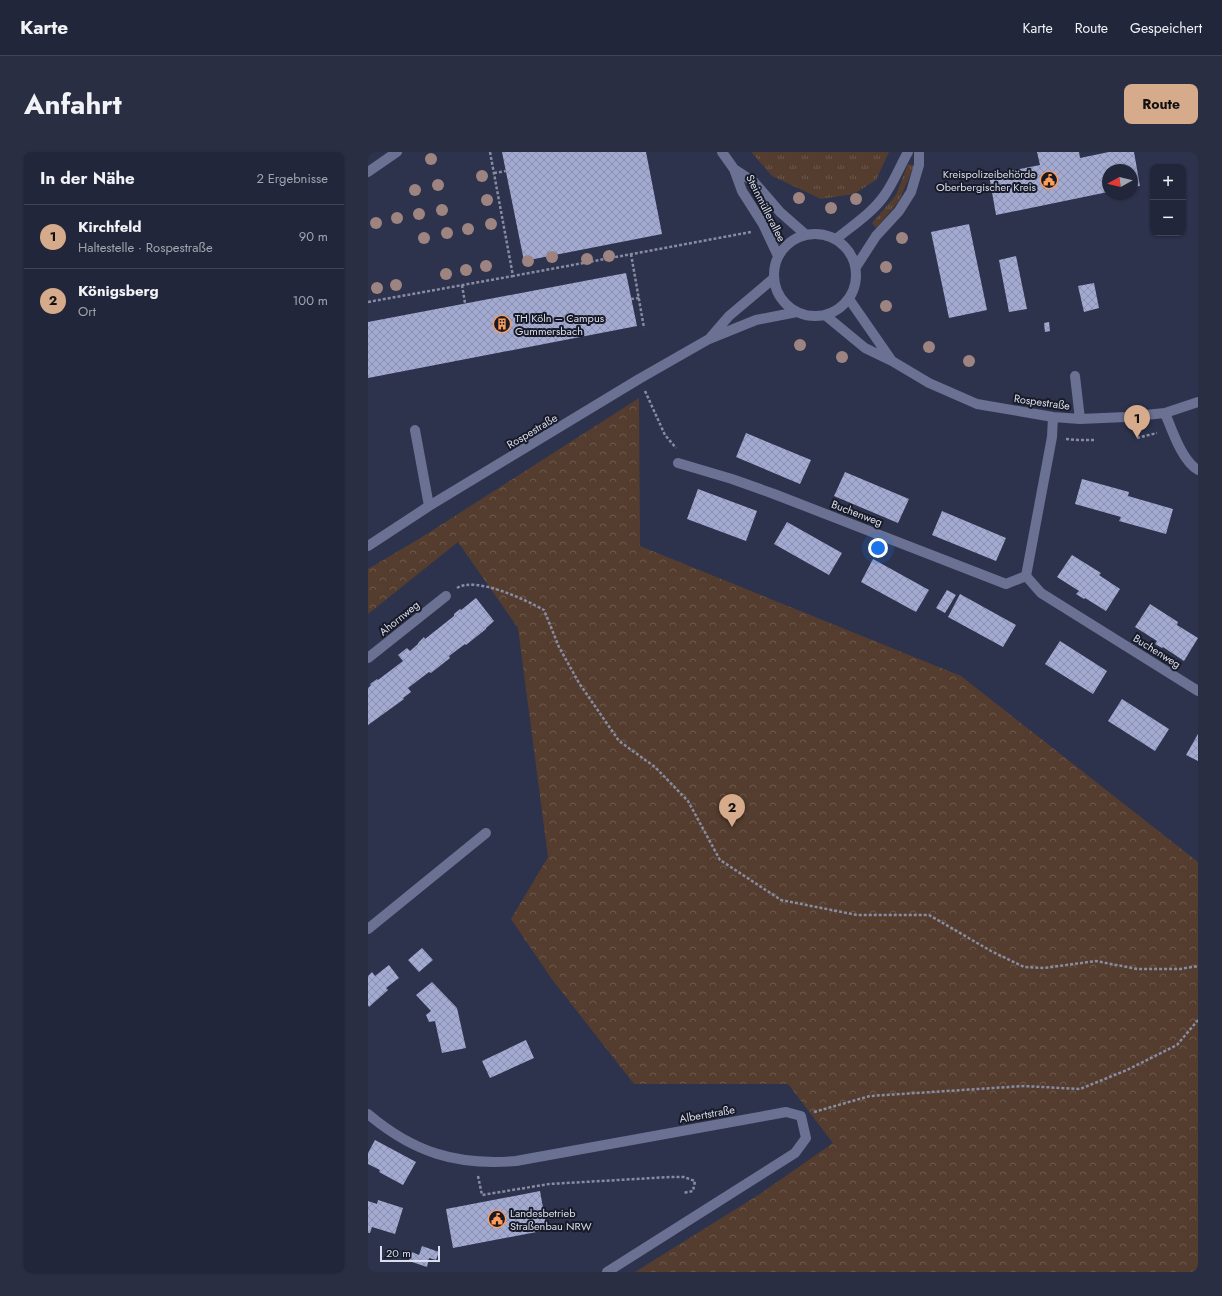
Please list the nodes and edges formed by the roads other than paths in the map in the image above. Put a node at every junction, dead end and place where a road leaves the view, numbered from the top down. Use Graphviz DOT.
graph roads {
  1 [pos="397,152"];
  2 [pos="722,152"];
  3 [pos="908,152"];
  4 [pos="919,152"];
  5 [pos="734,170"];
  6 [pos="368,172"];
  7 [pos="805,234"];
  8 [pos="836,239"];
  9 [pos="778,256"];
  10 [pos="856,267"];
  11 [pos="774,278"];
  12 [pos="849,300"];
  13 [pos="797,312"];
  14 [pos="825,315"];
  15 [pos="709,339"];
  16 [pos="892,361"];
  17 [pos="1075,376"];
  18 [pos="1198,402"];
  19 [pos="1165,413"];
  20 [pos="1053,417"];
  21 [pos="1080,419"];
  22 [pos="415,430"];
  23 [pos="678,463"];
  24 [pos="1198,470"];
  25 [pos="429,506"];
  26 [pos="368,546"];
  27 [pos="1026,576"];
  28 [pos="446,596"];
  29 [pos="368,658"];
  30 [pos="1198,691"];
  31 [pos="486,833"];
  32 [pos="368,929"];
  33 [pos="368,1114"];
  34 [pos="607,1272"];
  1 -- 6 [label="street"];
  2 -- 5 [label="street, Steinmüllerallee"];
  3 -- 8 [label="street"];
  4 -- 10 [label="street"];
  5 -- 7 [label="street, Steinmüllerallee"];
  5 -- 9 [label="street, Steinmüllerallee"];
  7 -- 8 [label="street"];
  7 -- 9 [label="street"];
  8 -- 10 [label="street"];
  9 -- 11 [label="street"];
  10 -- 12 [label="street"];
  11 -- 13 [label="street"];
  11 -- 15 [label="street, Rospestraße"];
  12 -- 14 [label="street"];
  12 -- 16 [label="street, Rospestraße"];
  13 -- 14 [label="street, Rospestraße"];
  13 -- 15 [label="street, Rospestraße"];
  14 -- 16 [label="street, Rospestraße"];
  15 -- 25 [label="street, Rospestraße"];
  16 -- 20 [label="street, Rospestraße"];
  17 -- 21 [label="street"];
  18 -- 19 [label="street, Rospestraße"];
  19 -- 21 [label="street, Rospestraße"];
  19 -- 24 [label="street"];
  20 -- 21 [label="street, Rospestraße"];
  20 -- 27 [label="street"];
  22 -- 25 [label="street"];
  23 -- 27 [label="street, Buchenweg"];
  25 -- 26 [label="street, Rospestraße"];
  27 -- 30 [label="street, Buchenweg"];
  28 -- 29 [label="street, Ahornweg"];
  31 -- 32 [label="street"];
  33 -- 34 [label="street, Albertstraße"];
}
